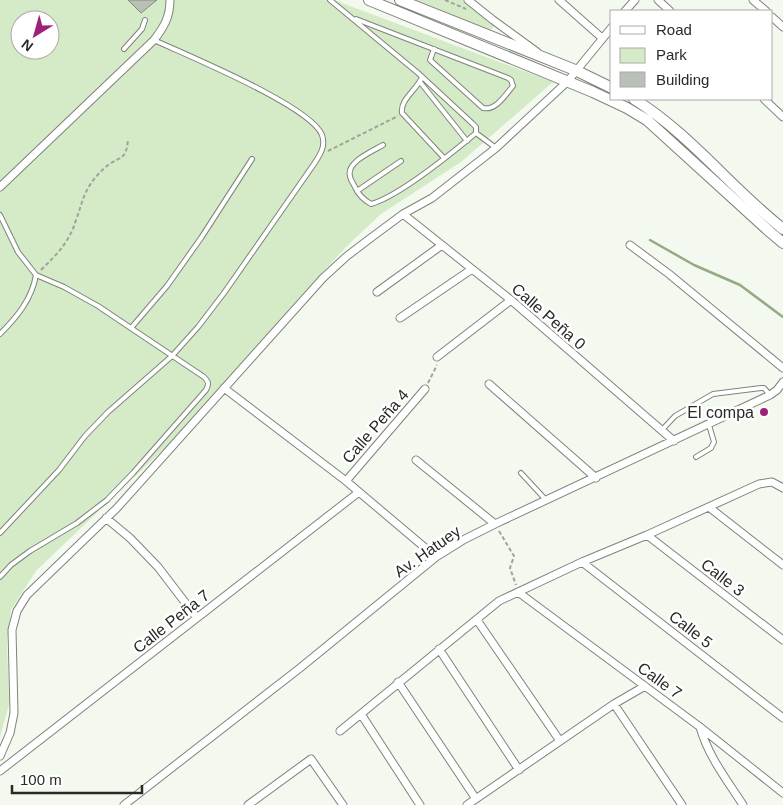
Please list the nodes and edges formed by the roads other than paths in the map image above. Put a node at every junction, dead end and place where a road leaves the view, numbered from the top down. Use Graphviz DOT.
graph roads {
  1 [pos="170,0"];
  2 [pos="330,0"];
  3 [pos="369,0"];
  4 [pos="400,0"];
  5 [pos="468,0"];
  6 [pos="560,0"];
  7 [pos="635,0"];
  8 [pos="658,0"];
  9 [pos="753,0"];
  10 [pos="626,10"];
  11 [pos="669,10"];
  12 [pos="765,10"];
  13 [pos="351,17"];
  14 [pos="773,18"];
  15 [pos="145,20"];
  16 [pos="783,26"];
  17 [pos="610,29"];
  18 [pos="602,38"];
  19 [pos="154,40"];
  20 [pos="124,49"];
  21 [pos="434,49"];
  22 [pos="548,59"];
  23 [pos="575,70"];
  24 [pos="421,80"];
  25 [pos="567,82"];
  26 [pos="610,87"];
  27 [pos="636,100"];
  28 [pos="765,100"];
  29 [pos="783,117"];
  30 [pos="476,133"];
  31 [pos="467,141"];
  32 [pos="383,145"];
  33 [pos="496,148"];
  34 [pos="444,158"];
  35 [pos="252,159"];
  36 [pos="401,161"];
  37 [pos="0,187"];
  38 [pos="356,191"];
  39 [pos="404,214"];
  40 [pos="0,215"];
  41 [pos="782,226"];
  42 [pos="783,243"];
  43 [pos="630,245"];
  44 [pos="442,246"];
  45 [pos="472,269"];
  46 [pos="36,275"];
  47 [pos="377,292"];
  48 [pos="511,300"];
  49 [pos="400,318"];
  50 [pos="131,328"];
  51 [pos="0,334"];
  52 [pos="172,356"];
  53 [pos="436,357"];
  54 [pos="783,368"];
  55 [pos="783,382"];
  56 [pos="489,384"];
  57 [pos="224,388"];
  58 [pos="425,390"];
  59 [pos="770,395"];
  60 [pos="709,425"];
  61 [pos="661,431"];
  62 [pos="674,442"];
  63 [pos="696,457"];
  64 [pos="416,460"];
  65 [pos="521,473"];
  66 [pos="596,478"];
  67 [pos="346,481"];
  68 [pos="781,487"];
  69 [pos="359,492"];
  70 [pos="546,500"];
  71 [pos="710,508"];
  72 [pos="106,518"];
  73 [pos="495,524"];
  74 [pos="0,533"];
  75 [pos="647,535"];
  76 [pos="436,557"];
  77 [pos="582,562"];
  78 [pos="783,565"];
  79 [pos="0,577"];
  80 [pos="518,592"];
  81 [pos="197,618"];
  82 [pos="477,620"];
  83 [pos="783,640"];
  84 [pos="438,650"];
  85 [pos="398,682"];
  86 [pos="645,686"];
  87 [pos="614,704"];
  88 [pos="360,714"];
  89 [pos="783,718"];
  90 [pos="700,727"];
  91 [pos="340,730"];
  92 [pos="560,741"];
  93 [pos="0,756"];
  94 [pos="519,770"];
  95 [pos="0,771"];
  96 [pos="783,793"];
  97 [pos="476,799"];
  98 [pos="341,804"];
  99 [pos="124,805"];
  100 [pos="248,805"];
  101 [pos="420,805"];
  102 [pos="467,805"];
  103 [pos="682,805"];
  104 [pos="743,805"];
  1 -- 19 [label="street"];
  2 -- 13 [label="lane"];
  3 -- 25 [label="main road"];
  4 -- 22 [label="main road"];
  5 -- 22 [label="street"];
  6 -- 18 [label="street"];
  7 -- 10 [label="street"];
  8 -- 11 [label="street"];
  9 -- 12 [label="street"];
  13 -- 21 [label="lane"];
  13 -- 24 [label="lane"];
  14 -- 16 [label="street"];
  15 -- 20 [label="lane"];
  17 -- 18 [label="street"];
  18 -- 23 [label="street"];
  19 -- 37 [label="street"];
  19 -- 52 [label="lane"];
  21 -- 21 [label="lane"];
  22 -- 23 [label="main road"];
  23 -- 25 [label="street"];
  23 -- 26 [label="main road"];
  24 -- 30 [label="lane"];
  24 -- 31 [label="lane"];
  24 -- 34 [label="lane"];
  25 -- 33 [label="street"];
  25 -- 42 [label="main road"];
  27 -- 41 [label="main road"];
  28 -- 29 [label="street"];
  30 -- 31 [label="lane"];
  30 -- 33 [label="lane"];
  31 -- 34 [label="lane"];
  32 -- 38 [label="lane"];
  33 -- 39 [label="street"];
  34 -- 38 [label="lane"];
  35 -- 50 [label="lane"];
  36 -- 38 [label="lane"];
  39 -- 44 [label="street, Calle Peña 0"];
  39 -- 57 [label="street"];
  40 -- 46 [label="lane"];
  43 -- 54 [label="street"];
  44 -- 45 [label="street, Calle Peña 0"];
  44 -- 47 [label="street"];
  45 -- 48 [label="street, Calle Peña 0"];
  45 -- 49 [label="street"];
  46 -- 50 [label="lane"];
  46 -- 51 [label="lane"];
  48 -- 53 [label="street"];
  48 -- 61 [label="street, Calle Peña 0"];
  50 -- 52 [label="lane"];
  52 -- 74 [label="lane"];
  52 -- 79 [label="lane"];
  55 -- 59 [label="street, Av. Hatuey"];
  56 -- 66 [label="street"];
  57 -- 67 [label="street"];
  57 -- 72 [label="street"];
  58 -- 67 [label="street, Calle Peña 4"];
  59 -- 60 [label="street, Av. Hatuey"];
  59 -- 61 [label="lane"];
  60 -- 62 [label="street, Av. Hatuey"];
  60 -- 63 [label="lane"];
  61 -- 62 [label="street, Calle Peña 0"];
  62 -- 66 [label="street, Av. Hatuey"];
  64 -- 73 [label="street"];
  65 -- 70 [label="lane"];
  66 -- 70 [label="street, Av. Hatuey"];
  67 -- 69 [label="street"];
  68 -- 71 [label="street"];
  69 -- 76 [label="street"];
  69 -- 81 [label="street, Calle Peña 7"];
  70 -- 73 [label="street, Av. Hatuey"];
  71 -- 75 [label="street"];
  71 -- 78 [label="street"];
  72 -- 81 [label="street"];
  72 -- 93 [label="street"];
  73 -- 76 [label="street, Av. Hatuey"];
  75 -- 77 [label="street"];
  75 -- 83 [label="street, Calle 3"];
  76 -- 99 [label="street, Av. Hatuey"];
  77 -- 80 [label="street"];
  77 -- 89 [label="street, Calle 5"];
  80 -- 82 [label="street"];
  80 -- 86 [label="street, Calle 7"];
  81 -- 95 [label="street, Calle Peña 7"];
  82 -- 84 [label="street"];
  82 -- 92 [label="street"];
  84 -- 85 [label="street"];
  84 -- 94 [label="street"];
  85 -- 88 [label="street"];
  85 -- 97 [label="street"];
  86 -- 87 [label="street"];
  86 -- 90 [label="street, Calle 7"];
  87 -- 92 [label="street"];
  87 -- 103 [label="street"];
  88 -- 91 [label="street"];
  88 -- 101 [label="street"];
  90 -- 96 [label="street, Calle 7"];
  90 -- 104 [label="street"];
  92 -- 94 [label="street"];
  94 -- 97 [label="street"];
  97 -- 102 [label="street"];
  98 -- 100 [label="street"];
}
